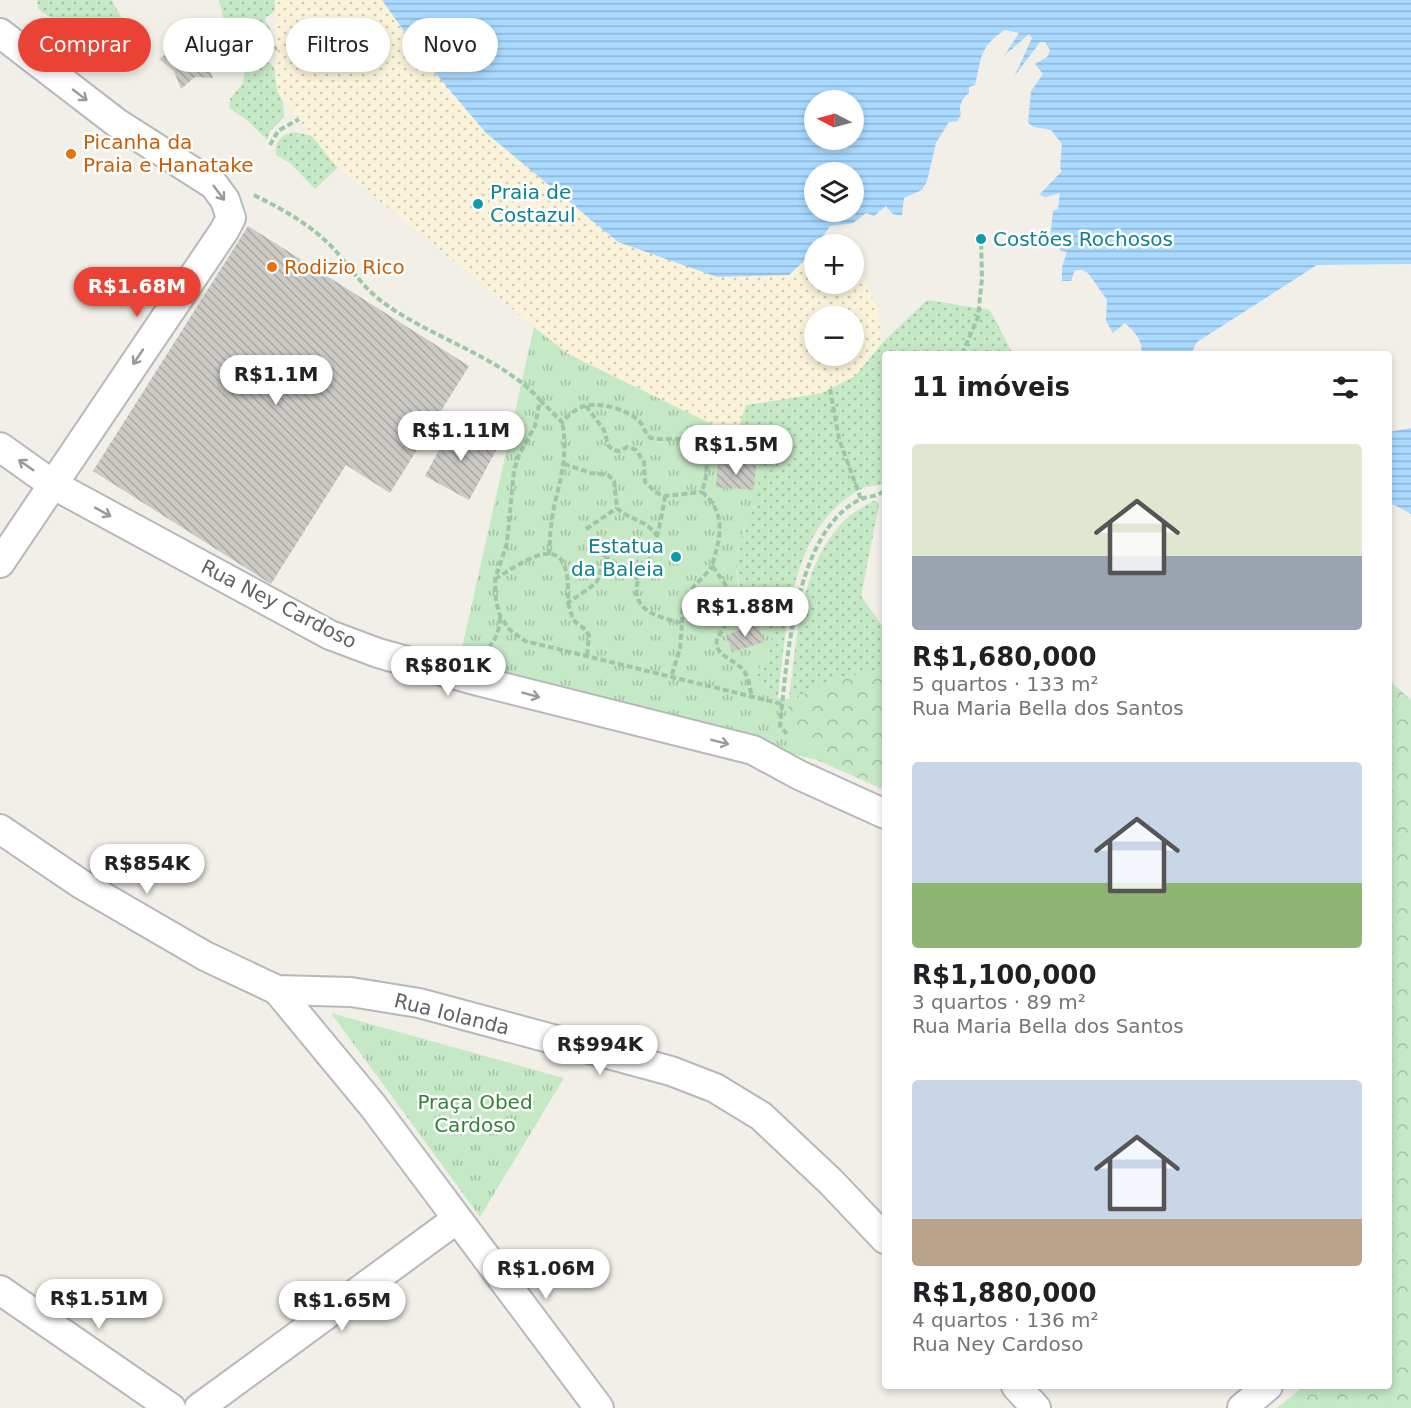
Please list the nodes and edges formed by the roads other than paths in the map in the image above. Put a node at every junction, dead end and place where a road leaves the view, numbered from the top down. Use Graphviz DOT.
graph roads {
  1 [pos="0,33"];
  2 [pos="0,447"];
  3 [pos="52,484"];
  4 [pos="0,562"];
  5 [pos="882,813"];
  6 [pos="0,829"];
  7 [pos="277,990"];
  8 [pos="457,1219"];
  9 [pos="882,1236"];
  10 [pos="0,1290"];
  11 [pos="1019,1389"];
  12 [pos="1264,1389"];
  13 [pos="171,1408"];
  14 [pos="199,1408"];
  15 [pos="598,1408"];
  16 [pos="1036,1408"];
  17 [pos="1242,1408"];
  1 -- 3 [label="street, one-way"];
  3 -- 2 [label="street, Rua Ney Cardoso, one-way"];
  3 -- 4 [label="street"];
  3 -- 5 [label="street, Rua Ney Cardoso, one-way"];
  6 -- 7 [label="street"];
  7 -- 8 [label="street"];
  7 -- 9 [label="street, Rua Iolanda"];
  8 -- 14 [label="street"];
  8 -- 15 [label="street"];
  10 -- 13 [label="street"];
  11 -- 16 [label="street"];
  12 -- 17 [label="street"];
}
